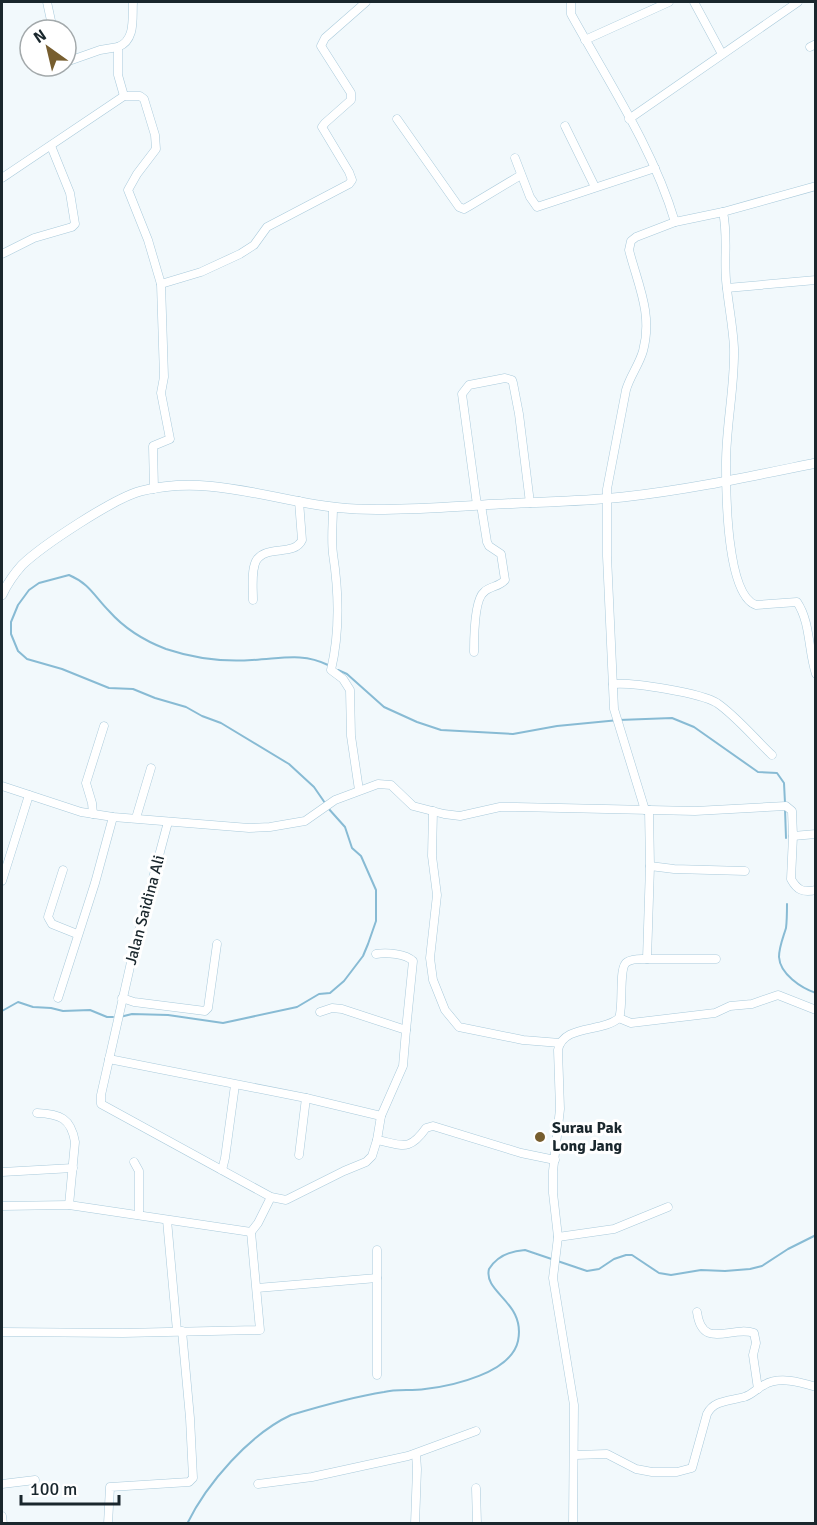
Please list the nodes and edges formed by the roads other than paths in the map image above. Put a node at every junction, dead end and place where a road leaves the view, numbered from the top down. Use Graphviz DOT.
graph roads {
  1 [pos="47,2"];
  2 [pos="133,2"];
  3 [pos="366,2"];
  4 [pos="571,2"];
  5 [pos="669,2"];
  6 [pos="694,2"];
  7 [pos="798,2"];
  8 [pos="50,18"];
  9 [pos="585,40"];
  10 [pos="118,47"];
  11 [pos="722,54"];
  12 [pos="78,58"];
  13 [pos="124,96"];
  14 [pos="398,119"];
  15 [pos="629,119"];
  16 [pos="565,126"];
  17 [pos="51,146"];
  18 [pos="515,158"];
  19 [pos="655,168"];
  20 [pos="521,175"];
  21 [pos="2,178"];
  22 [pos="816,186"];
  23 [pos="595,187"];
  24 [pos="723,212"];
  25 [pos="675,222"];
  26 [pos="2,254"];
  27 [pos="816,280"];
  28 [pos="161,284"];
  29 [pos="727,288"];
  30 [pos="816,463"];
  31 [pos="727,481"];
  32 [pos="154,489"];
  33 [pos="607,499"];
  34 [pos="299,501"];
  35 [pos="530,503"];
  36 [pos="479,505"];
  37 [pos="333,507"];
  38 [pos="2,595"];
  39 [pos="253,600"];
  40 [pos="474,652"];
  41 [pos="816,674"];
  42 [pos="613,684"];
  43 [pos="104,726"];
  44 [pos="772,755"];
  45 [pos="151,768"];
  46 [pos="2,786"];
  47 [pos="359,790"];
  48 [pos="29,795"];
  49 [pos="647,810"];
  50 [pos="433,811"];
  51 [pos="93,814"];
  52 [pos="113,817"];
  53 [pos="136,818"];
  54 [pos="168,822"];
  55 [pos="816,834"];
  56 [pos="793,836"];
  57 [pos="650,866"];
  58 [pos="63,870"];
  59 [pos="745,871"];
  60 [pos="2,881"];
  61 [pos="816,890"];
  62 [pos="77,934"];
  63 [pos="217,944"];
  64 [pos="376,954"];
  65 [pos="647,959"];
  66 [pos="716,960"];
  67 [pos="57,998"];
  68 [pos="123,998"];
  69 [pos="816,1010"];
  70 [pos="321,1012"];
  71 [pos="619,1018"];
  72 [pos="406,1030"];
  73 [pos="560,1043"];
  74 [pos="109,1059"];
  75 [pos="235,1085"];
  76 [pos="306,1098"];
  77 [pos="37,1113"];
  78 [pos="381,1116"];
  79 [pos="377,1140"];
  80 [pos="299,1155"];
  81 [pos="555,1160"];
  82 [pos="134,1162"];
  83 [pos="73,1168"];
  84 [pos="222,1170"];
  85 [pos="2,1173"];
  86 [pos="271,1197"];
  87 [pos="69,1205"];
  88 [pos="2,1206"];
  89 [pos="668,1207"];
  90 [pos="139,1215"];
  91 [pos="167,1220"];
  92 [pos="251,1232"];
  93 [pos="558,1237"];
  94 [pos="377,1250"];
  95 [pos="377,1278"];
  96 [pos="257,1288"];
  97 [pos="698,1312"];
  98 [pos="179,1331"];
  99 [pos="2,1332"];
  100 [pos="377,1375"];
  101 [pos="816,1387"];
  102 [pos="758,1389"];
  103 [pos="476,1431"];
  104 [pos="416,1454"];
  105 [pos="575,1455"];
  106 [pos="35,1480"];
  107 [pos="2,1484"];
  108 [pos="258,1484"];
  109 [pos="476,1488"];
  110 [pos="2,1516"];
  111 [pos="3,1524"];
  112 [pos="108,1524"];
  113 [pos="415,1524"];
  114 [pos="477,1524"];
  115 [pos="573,1524"];
  1 -- 8 [label="street"];
  2 -- 10 [label="street"];
  3 -- 28 [label="street"];
  4 -- 9 [label="street"];
  5 -- 9 [label="street"];
  6 -- 11 [label="street"];
  7 -- 11 [label="street"];
  9 -- 15 [label="street"];
  10 -- 12 [label="street"];
  10 -- 13 [label="street"];
  11 -- 15 [label="street"];
  13 -- 17 [label="street"];
  13 -- 28 [label="street"];
  14 -- 20 [label="street"];
  15 -- 19 [label="street"];
  16 -- 23 [label="street"];
  17 -- 21 [label="street"];
  17 -- 26 [label="street"];
  18 -- 20 [label="street"];
  19 -- 23 [label="street"];
  19 -- 25 [label="street"];
  20 -- 23 [label="street"];
  22 -- 24 [label="street"];
  24 -- 25 [label="street"];
  24 -- 29 [label="street"];
  25 -- 33 [label="street"];
  27 -- 29 [label="street"];
  28 -- 32 [label="street"];
  29 -- 31 [label="street"];
  30 -- 31 [label="street"];
  31 -- 33 [label="street"];
  31 -- 41 [label="street"];
  32 -- 34 [label="street"];
  32 -- 38 [label="street"];
  33 -- 35 [label="street"];
  33 -- 42 [label="street"];
  34 -- 37 [label="street"];
  34 -- 39 [label="street"];
  35 -- 36 [label="street"];
  35 -- 36 [label="street"];
  36 -- 37 [label="street"];
  36 -- 40 [label="street"];
  37 -- 47 [label="street"];
  42 -- 44 [label="street"];
  42 -- 49 [label="street"];
  43 -- 51 [label="street"];
  45 -- 53 [label="street"];
  46 -- 48 [label="street"];
  47 -- 50 [label="street"];
  47 -- 54 [label="street"];
  48 -- 51 [label="street"];
  48 -- 60 [label="street"];
  49 -- 50 [label="street"];
  49 -- 56 [label="street"];
  49 -- 57 [label="street"];
  50 -- 73 [label="street"];
  51 -- 52 [label="street"];
  52 -- 53 [label="street"];
  52 -- 62 [label="street"];
  53 -- 54 [label="street"];
  54 -- 68 [label="street, Jalan Saidina Ali"];
  55 -- 56 [label="street"];
  56 -- 61 [label="street"];
  57 -- 59 [label="street"];
  57 -- 65 [label="street"];
  58 -- 62 [label="street"];
  62 -- 67 [label="street"];
  63 -- 68 [label="street"];
  64 -- 72 [label="street"];
  65 -- 66 [label="street"];
  65 -- 71 [label="street"];
  68 -- 74 [label="street, Jalan Saidina Ali"];
  69 -- 71 [label="street"];
  70 -- 72 [label="street"];
  71 -- 73 [label="street"];
  72 -- 78 [label="street"];
  73 -- 81 [label="street"];
  74 -- 75 [label="street"];
  74 -- 84 [label="street, Jalan Saidina Ali"];
  75 -- 76 [label="street"];
  75 -- 84 [label="street"];
  76 -- 78 [label="street"];
  76 -- 80 [label="street"];
  77 -- 83 [label="street"];
  78 -- 79 [label="street"];
  79 -- 81 [label="street"];
  79 -- 86 [label="street"];
  81 -- 93 [label="street"];
  82 -- 90 [label="street"];
  83 -- 85 [label="street"];
  83 -- 87 [label="street"];
  84 -- 86 [label="street"];
  86 -- 92 [label="street"];
  87 -- 88 [label="street"];
  87 -- 90 [label="street"];
  89 -- 93 [label="street"];
  90 -- 91 [label="street"];
  91 -- 92 [label="street"];
  91 -- 98 [label="street"];
  92 -- 96 [label="street"];
  93 -- 105 [label="street"];
  94 -- 95 [label="street"];
  95 -- 96 [label="street"];
  95 -- 100 [label="street"];
  96 -- 98 [label="street"];
  97 -- 102 [label="street"];
  98 -- 99 [label="street"];
  98 -- 112 [label="street"];
  101 -- 102 [label="street"];
  102 -- 105 [label="street"];
  103 -- 104 [label="street"];
  104 -- 108 [label="street"];
  104 -- 113 [label="street"];
  105 -- 115 [label="street"];
  106 -- 107 [label="street"];
  109 -- 114 [label="street"];
  110 -- 111 [label="street"];
}
